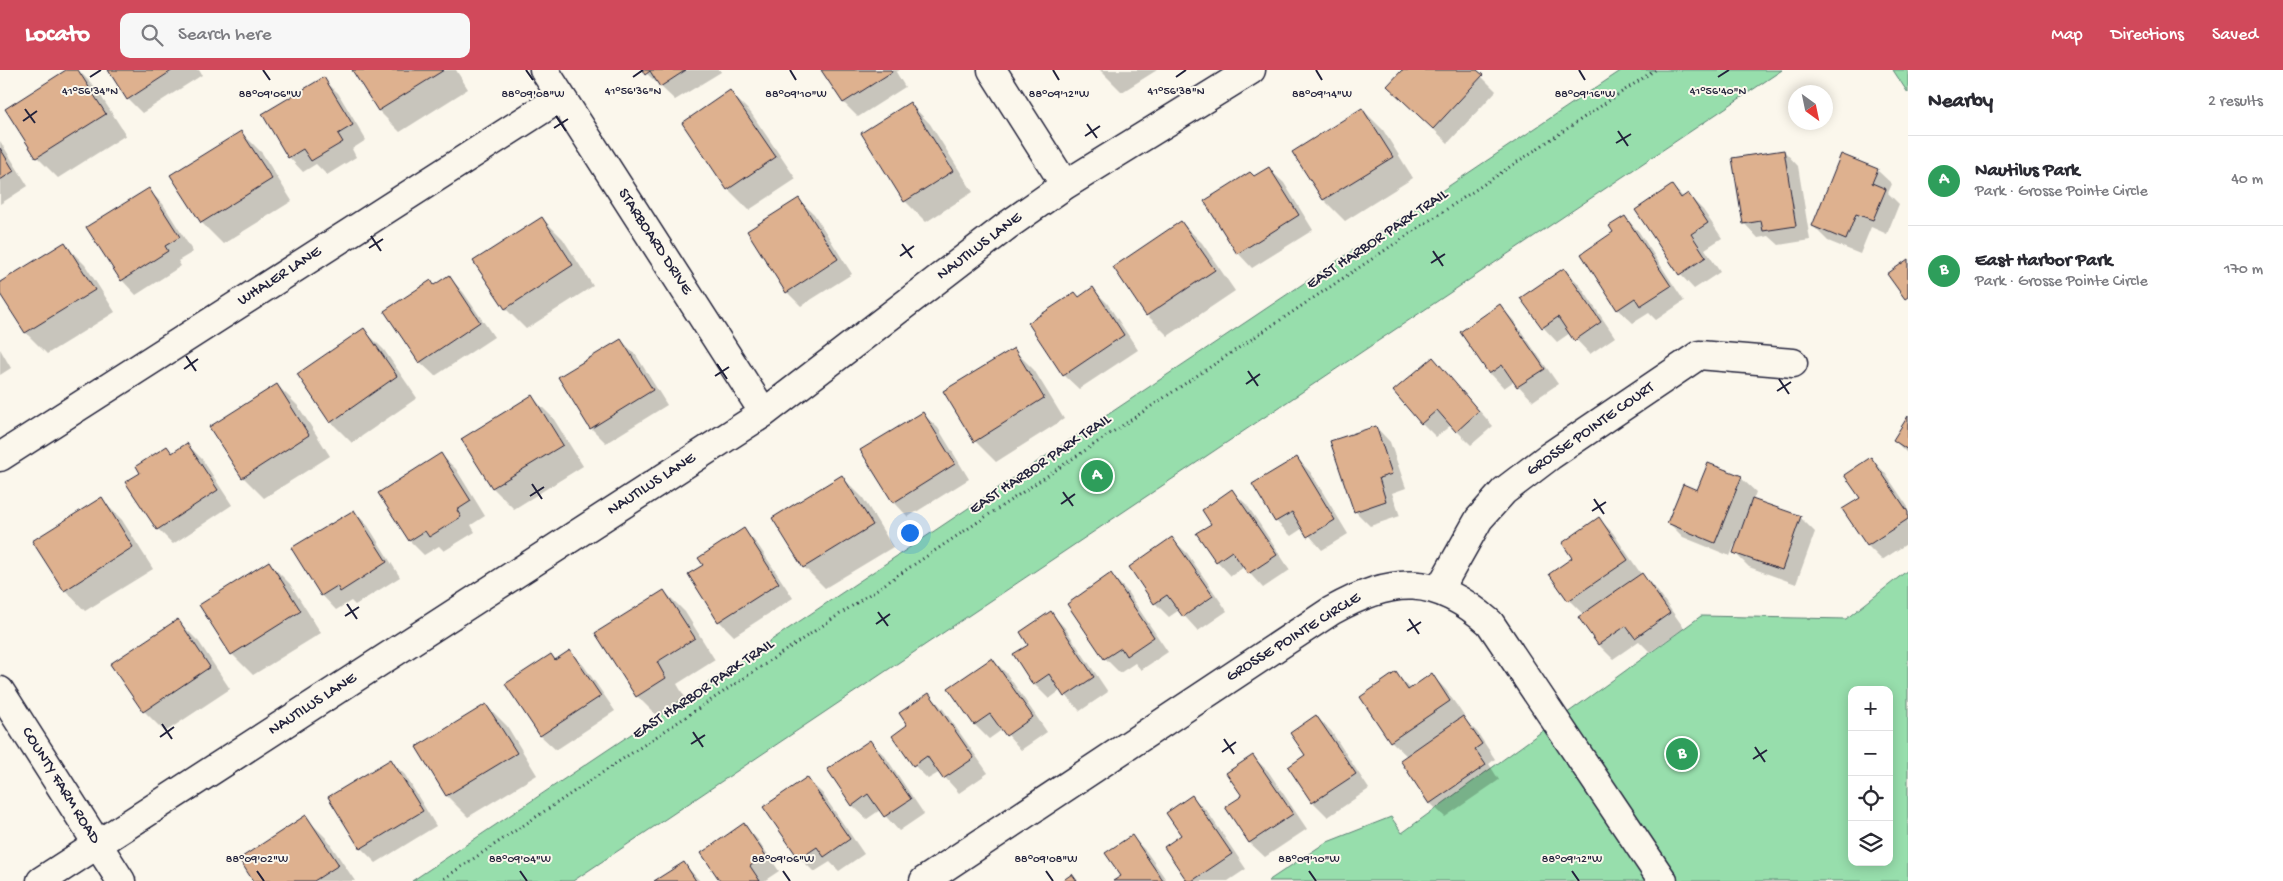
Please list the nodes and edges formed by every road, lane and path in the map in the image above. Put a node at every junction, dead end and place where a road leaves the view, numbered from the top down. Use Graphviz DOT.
graph roads {
  1 [pos="544,70"];
  2 [pos="992,70"];
  3 [pos="1251,70"];
  4 [pos="1655,70"];
  5 [pos="560,98"];
  6 [pos="1065,185"];
  7 [pos="1794,363"];
  8 [pos="764,413"];
  9 [pos="0,457"];
  10 [pos="1439,590"];
  11 [pos="0,691"];
  12 [pos="97,844"];
  13 [pos="41,881"];
  14 [pos="121,881"];
  15 [pos="440,881"];
  16 [pos="924,881"];
  17 [pos="1663,881"];
  1 -- 5 [label="street, STARBOARD DRIVE"];
  2 -- 6 [label="street"];
  3 -- 6 [label="street, NAUTILUS LANE"];
  4 -- 15 [label="path, EAST HARBOR PARK TRAIL"];
  5 -- 8 [label="street, STARBOARD DRIVE"];
  5 -- 9 [label="street, WHALER LANE"];
  6 -- 8 [label="street, NAUTILUS LANE"];
  7 -- 10 [label="street, GROSSE POINTE COURT"];
  8 -- 12 [label="street, NAUTILUS LANE"];
  10 -- 16 [label="street, GROSSE POINTE CIRCLE"];
  10 -- 17 [label="street, GROSSE POINTE CIRCLE"];
  11 -- 12 [label="street, COUNTY FARM ROAD"];
  12 -- 13 [label="street, NAUTILUS LANE"];
  12 -- 14 [label="street, COUNTY FARM ROAD"];
}
